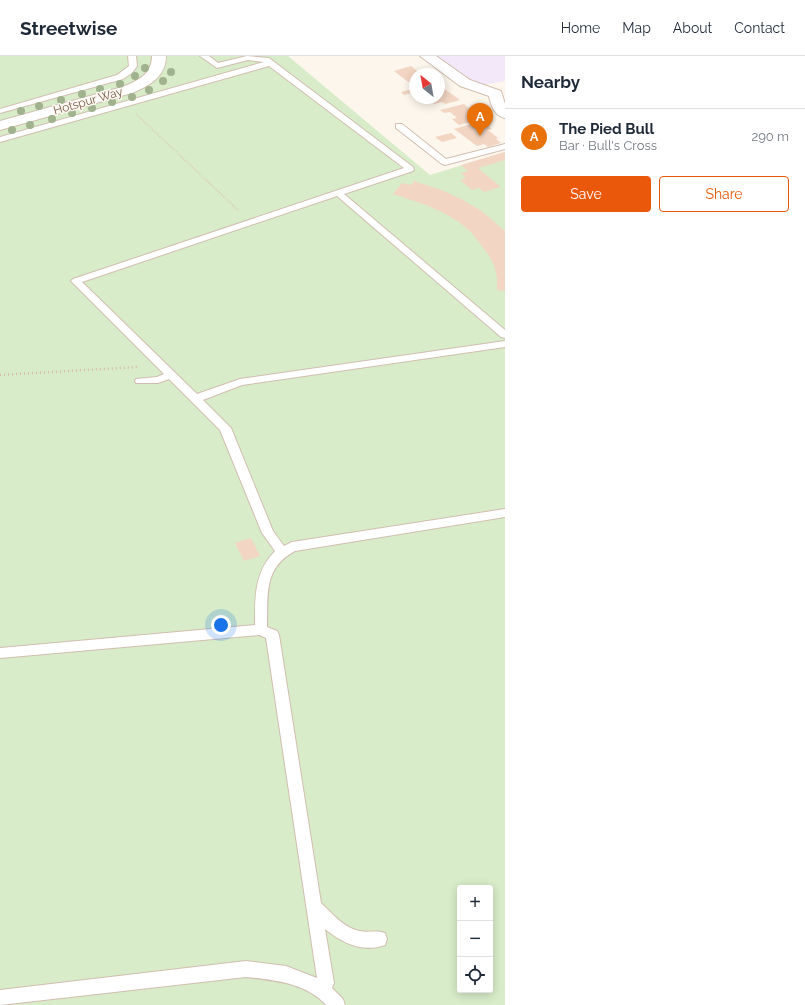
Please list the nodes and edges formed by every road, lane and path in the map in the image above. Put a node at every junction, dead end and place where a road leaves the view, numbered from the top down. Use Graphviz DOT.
graph roads {
  1 [pos="132,56"];
  2 [pos="159,56"];
  3 [pos="204,56"];
  4 [pos="427,56"];
  5 [pos="247,57"];
  6 [pos="270,63"];
  7 [pos="501,93"];
  8 [pos="125,104"];
  9 [pos="0,111"];
  10 [pos="505,114"];
  11 [pos="0,126"];
  12 [pos="399,126"];
  13 [pos="0,140"];
  14 [pos="505,146"];
  15 [pos="338,193"];
  16 [pos="319,200"];
  17 [pos="327,207"];
  18 [pos="251,222"];
  19 [pos="505,335"];
  20 [pos="505,344"];
  21 [pos="0,375"];
  22 [pos="170,375"];
  23 [pos="140,381"];
  24 [pos="196,399"];
  25 [pos="505,513"];
  26 [pos="281,551"];
  27 [pos="261,630"];
  28 [pos="0,653"];
  29 [pos="316,908"];
  30 [pos="379,939"];
  31 [pos="323,990"];
  32 [pos="0,998"];
  33 [pos="337,1005"];
  1 -- 9 [label="lane"];
  2 -- 11 [label="street, Hotspur Way"];
  3 -- 5 [label="lane"];
  4 -- 7 [label="street"];
  5 -- 6 [label="lane"];
  6 -- 8 [label="lane"];
  6 -- 15 [label="lane"];
  7 -- 10 [label="street"];
  8 -- 13 [label="lane"];
  8 -- 18 [label="path"];
  12 -- 14 [label="lane"];
  15 -- 16 [label="lane"];
  15 -- 19 [label="lane"];
  16 -- 17 [label="lane"];
  16 -- 18 [label="lane"];
  18 -- 22 [label="lane"];
  20 -- 24 [label="lane"];
  21 -- 23 [label="path"];
  22 -- 23 [label="lane"];
  22 -- 24 [label="lane"];
  24 -- 26 [label="lane"];
  25 -- 26 [label="lane"];
  26 -- 27 [label="lane"];
  27 -- 28 [label="lane"];
  27 -- 29 [label="lane"];
  29 -- 30 [label="lane"];
  29 -- 31 [label="lane"];
  31 -- 32 [label="lane"];
  31 -- 33 [label="lane"];
}
